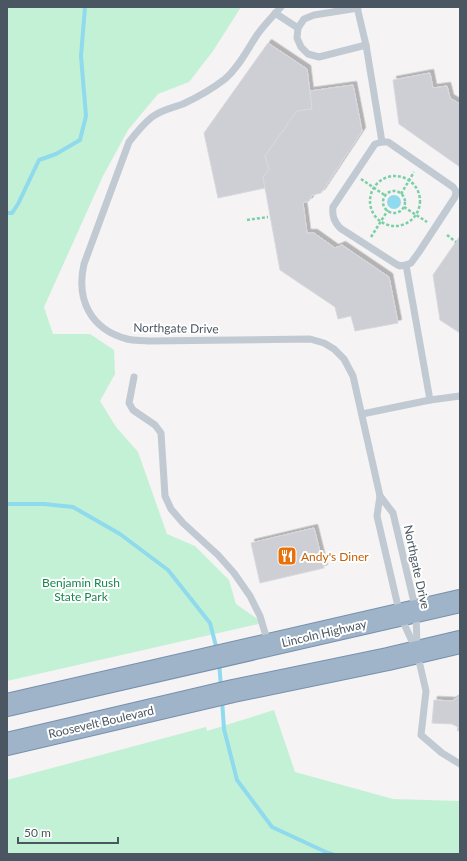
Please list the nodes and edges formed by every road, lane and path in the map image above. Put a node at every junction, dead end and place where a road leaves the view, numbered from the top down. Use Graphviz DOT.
graph roads {
  1 [pos="281,7"];
  2 [pos="358,7"];
  3 [pos="276,13"];
  4 [pos="298,28"];
  5 [pos="366,45"];
  6 [pos="382,142"];
  7 [pos="420,164"];
  8 [pos="354,175"];
  9 [pos="409,180"];
  10 [pos="373,187"];
  11 [pos="458,191"];
  12 [pos="400,194"];
  13 [pos="386,196"];
  14 [pos="404,207"];
  15 [pos="388,210"];
  16 [pos="416,215"];
  17 [pos="268,217"];
  18 [pos="247,220"];
  19 [pos="380,222"];
  20 [pos="436,228"];
  21 [pos="447,235"];
  22 [pos="456,242"];
  23 [pos="366,244"];
  24 [pos="406,265"];
  25 [pos="134,378"];
  26 [pos="460,396"];
  27 [pos="430,400"];
  28 [pos="362,414"];
  29 [pos="380,496"];
  30 [pos="460,602"];
  31 [pos="408,613"];
  32 [pos="460,644"];
  33 [pos="269,645"];
  34 [pos="417,652"];
  35 [pos="7,705"];
  36 [pos="7,744"];
  37 [pos="460,764"];
  1 -- 3 [label="lane, Northgate Drive"];
  2 -- 4 [label="lane"];
  2 -- 5 [label="lane"];
  3 -- 4 [label="lane"];
  3 -- 28 [label="lane, Northgate Drive"];
  4 -- 5 [label="lane"];
  5 -- 6 [label="lane"];
  6 -- 7 [label="lane"];
  6 -- 8 [label="lane"];
  7 -- 9 [label="path"];
  7 -- 11 [label="lane"];
  8 -- 10 [label="path"];
  8 -- 23 [label="lane"];
  9 -- 10 [label="path"];
  9 -- 12 [label="path"];
  9 -- 16 [label="path"];
  10 -- 13 [label="path"];
  10 -- 19 [label="path"];
  11 -- 20 [label="lane"];
  12 -- 13 [label="path"];
  12 -- 14 [label="path"];
  13 -- 15 [label="path"];
  14 -- 15 [label="path"];
  14 -- 16 [label="path"];
  15 -- 19 [label="path"];
  16 -- 19 [label="path"];
  16 -- 20 [label="path"];
  17 -- 18 [label="path"];
  19 -- 23 [label="path"];
  20 -- 24 [label="lane"];
  21 -- 22 [label="path"];
  23 -- 24 [label="lane"];
  24 -- 27 [label="lane"];
  25 -- 33 [label="lane"];
  26 -- 27 [label="lane"];
  27 -- 28 [label="lane"];
  28 -- 29 [label="lane, Northgate Drive"];
  29 -- 31 [label="lane, Northgate Drive"];
  29 -- 31 [label="lane, Northgate Drive"];
  30 -- 31 [label="highway, Lincoln Highway"];
  31 -- 33 [label="highway, Lincoln Highway"];
  31 -- 34 [label="lane, Northgate Drive"];
  31 -- 34 [label="lane, Northgate Drive"];
  32 -- 34 [label="highway"];
  33 -- 35 [label="highway, Lincoln Highway"];
  34 -- 36 [label="highway, Roosevelt Boulevard"];
  34 -- 37 [label="lane"];
}
